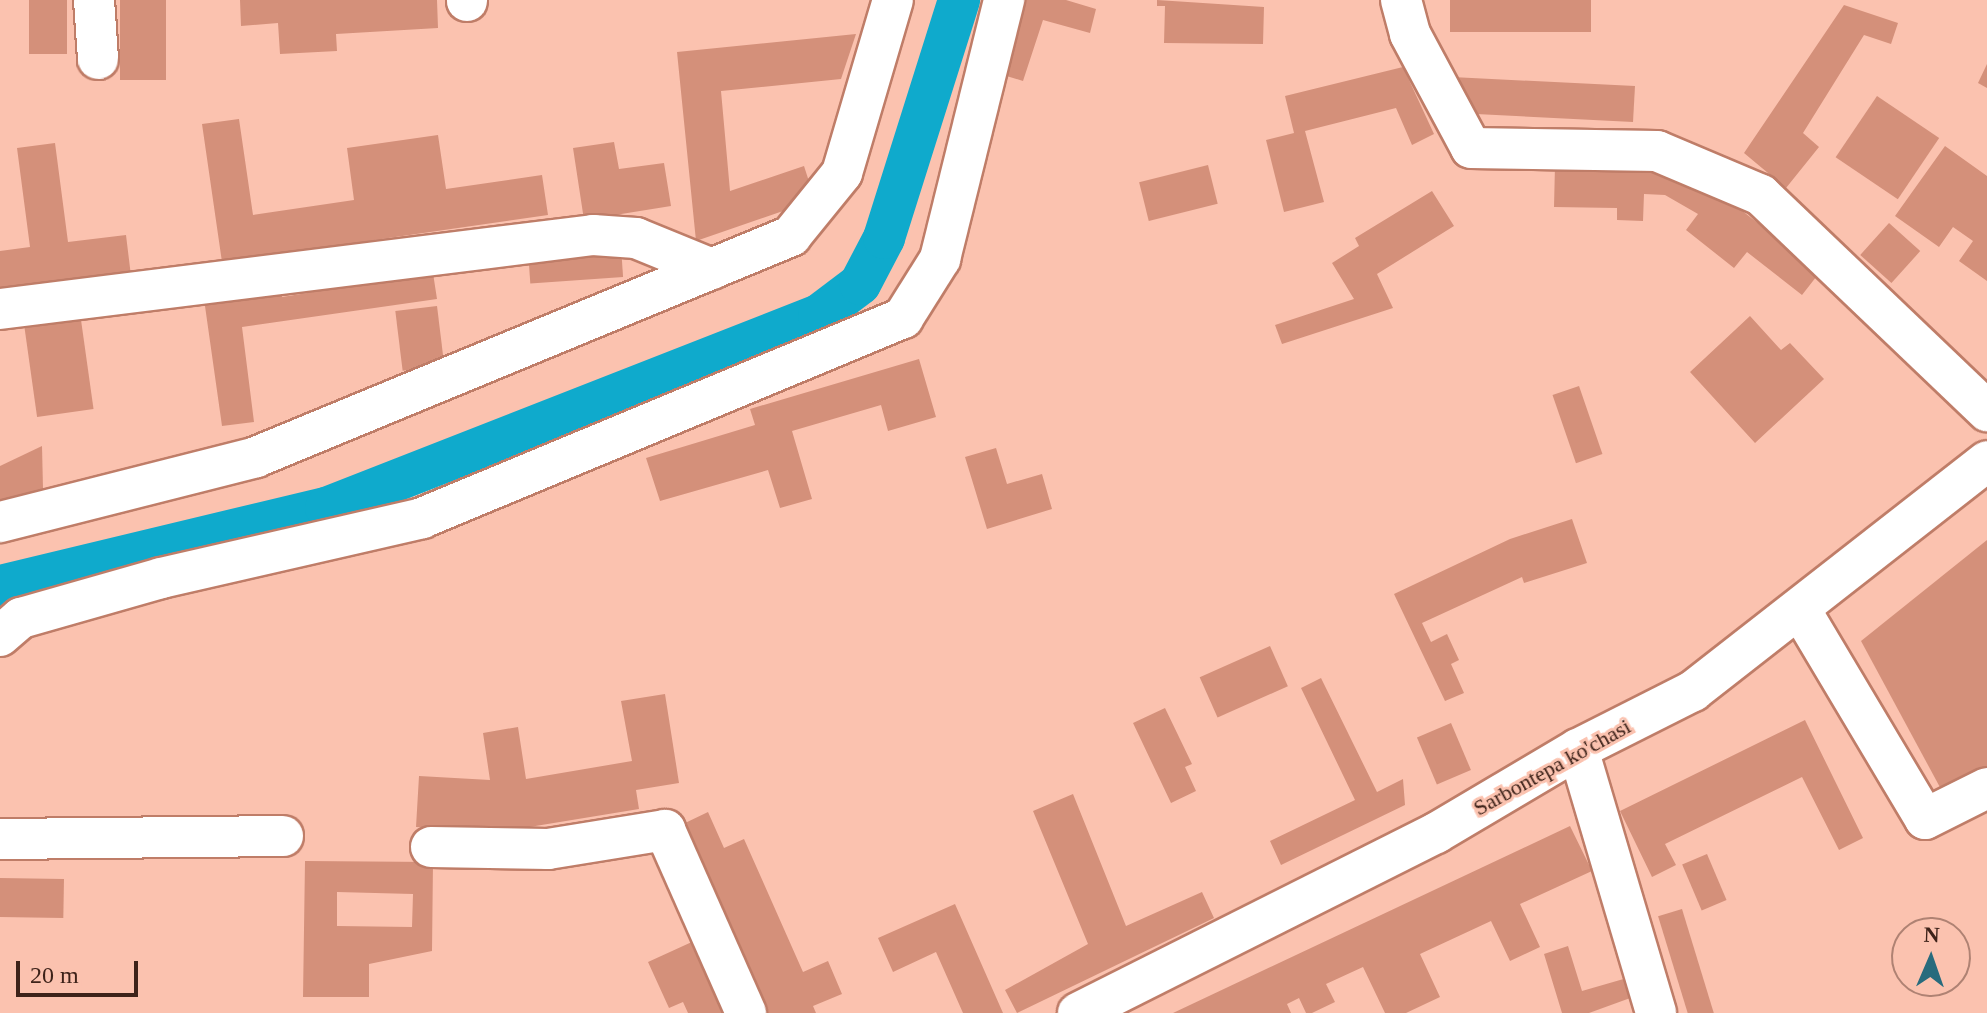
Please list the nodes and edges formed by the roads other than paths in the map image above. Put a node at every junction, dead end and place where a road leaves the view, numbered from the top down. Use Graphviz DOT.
graph roads {
  1 [pos="94,0"];
  2 [pos="893,0"];
  3 [pos="1004,0"];
  4 [pos="1401,0"];
  5 [pos="98,59"];
  6 [pos="712,269"];
  7 [pos="0,309"];
  8 [pos="1987,411"];
  9 [pos="1987,461"];
  10 [pos="0,522"];
  11 [pos="1801,611"];
  12 [pos="0,636"];
  13 [pos="1578,749"];
  14 [pos="1987,788"];
  15 [pos="283,836"];
  16 [pos="0,839"];
  17 [pos="431,847"];
  18 [pos="746,1013"];
  19 [pos="1078,1013"];
  20 [pos="1656,1013"];
  1 -- 5 [label="street"];
  2 -- 6 [label="street"];
  3 -- 12 [label="street"];
  4 -- 8 [label="street"];
  6 -- 7 [label="street"];
  6 -- 10 [label="street"];
  9 -- 11 [label="street, Sarbontepa ko'chasi"];
  11 -- 13 [label="street, Sarbontepa ko'chasi"];
  11 -- 14 [label="street"];
  13 -- 19 [label="street, Sarbontepa ko'chasi"];
  13 -- 20 [label="street"];
  15 -- 16 [label="street"];
  17 -- 18 [label="street"];
}
